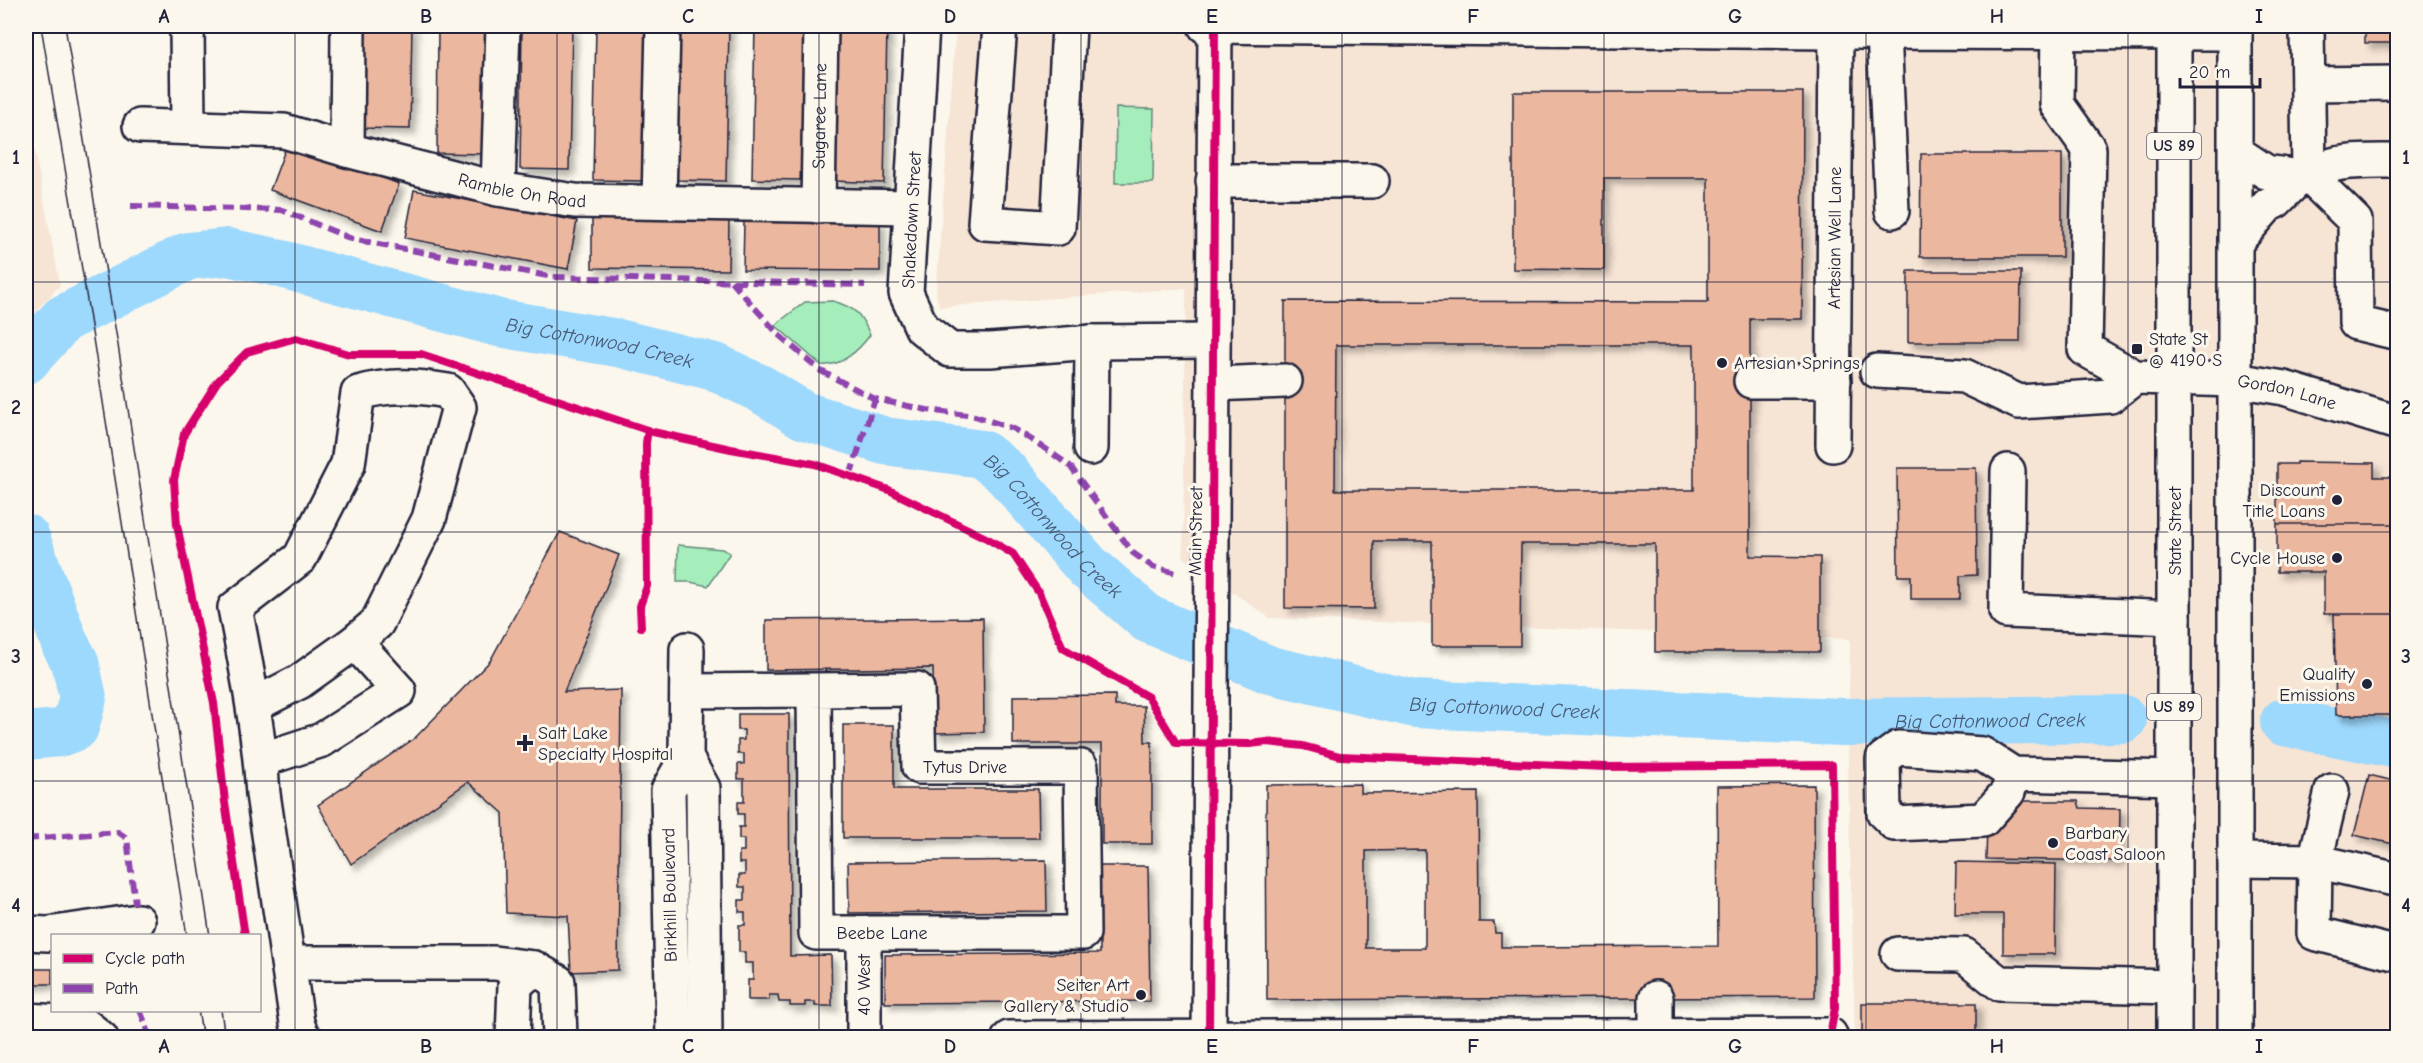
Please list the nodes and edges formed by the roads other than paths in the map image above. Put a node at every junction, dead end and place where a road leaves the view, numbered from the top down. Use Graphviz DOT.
graph roads {
  1 [pos="188,26"];
  2 [pos="348,26"];
  3 [pos="503,26"];
  4 [pos="663,26"];
  5 [pos="821,26"];
  6 [pos="922,26"];
  7 [pos="1000,26"];
  8 [pos="1069,26"];
  9 [pos="1212,26"];
  10 [pos="2307,26"];
  11 [pos="1960,29"];
  12 [pos="2058,29"];
  13 [pos="2174,29"];
  14 [pos="2235,29"];
  15 [pos="1836,32"];
  16 [pos="1884,32"];
  17 [pos="2397,83"];
  18 [pos="2308,84"];
  19 [pos="140,126"];
  20 [pos="188,126"];
  21 [pos="347,150"];
  22 [pos="2236,152"];
  23 [pos="2397,162"];
  24 [pos="2305,176"];
  25 [pos="1213,181"];
  26 [pos="1372,181"];
  27 [pos="498,189"];
  28 [pos="659,202"];
  29 [pos="819,206"];
  30 [pos="911,207"];
  31 [pos="1892,211"];
  32 [pos="2236,242"];
  33 [pos="2397,333"];
  34 [pos="1213,341"];
  35 [pos="1092,342"];
  36 [pos="1877,371"];
  37 [pos="2135,377"];
  38 [pos="2175,377"];
  39 [pos="2235,380"];
  40 [pos="1285,381"];
  41 [pos="1751,381"];
  42 [pos="1834,381"];
  43 [pos="1214,384"];
  44 [pos="2397,423"];
  45 [pos="1833,444"];
  46 [pos="1091,448"];
  47 [pos="2008,471"];
  48 [pos="2174,618"];
  49 [pos="355,642"];
  50 [pos="687,649"];
  51 [pos="814,690"];
  52 [pos="687,691"];
  53 [pos="254,705"];
  54 [pos="686,758"];
  55 [pos="261,759"];
  56 [pos="2013,774"];
  57 [pos="2174,778"];
  58 [pos="2332,791"];
  59 [pos="2235,860"];
  60 [pos="2315,861"];
  61 [pos="2397,880"];
  62 [pos="138,921"];
  63 [pos="26,933"];
  64 [pos="864,933"];
  65 [pos="1083,933"];
  66 [pos="1898,954"];
  67 [pos="2397,954"];
  68 [pos="290,963"];
  69 [pos="534,968"];
  70 [pos="2174,987"];
  71 [pos="1656,998"];
  72 [pos="26,1020"];
  73 [pos="97,1034"];
  74 [pos="1656,1035"];
  75 [pos="1830,1035"];
  76 [pos="303,1037"];
  77 [pos="1027,1037"];
  78 [pos="1209,1037"];
  79 [pos="1479,1037"];
  80 [pos="513,1038"];
  81 [pos="560,1038"];
  82 [pos="672,1038"];
  83 [pos="705,1038"];
  84 [pos="864,1038"];
  85 [pos="1009,1038"];
  86 [pos="2174,1038"];
  87 [pos="2235,1038"];
  1 -- 20 [label="street"];
  2 -- 21 [label="street"];
  3 -- 27 [label="street"];
  4 -- 28 [label="street"];
  5 -- 29 [label="street, Sugaree Lane"];
  6 -- 30 [label="street, Shakedown Street"];
  7 -- 8 [label="street"];
  9 -- 15 [label="street"];
  9 -- 25 [label="street, Main Street"];
  10 -- 18 [label="street"];
  11 -- 12 [label="street"];
  11 -- 16 [label="street"];
  12 -- 13 [label="street"];
  12 -- 37 [label="street"];
  13 -- 14 [label="street"];
  13 -- 38 [label="street, State Street / US 89"];
  14 -- 22 [label="street"];
  15 -- 16 [label="street"];
  15 -- 42 [label="street, Artesian Well Lane"];
  16 -- 31 [label="street"];
  17 -- 18 [label="street"];
  18 -- 24 [label="street"];
  19 -- 20 [label="street, Ramble On Road"];
  20 -- 21 [label="street, Ramble On Road"];
  21 -- 27 [label="street, Ramble On Road"];
  22 -- 24 [label="street"];
  22 -- 32 [label="street"];
  23 -- 24 [label="street"];
  24 -- 32 [label="street"];
  24 -- 33 [label="street"];
  25 -- 26 [label="street"];
  25 -- 34 [label="street, Main Street"];
  27 -- 28 [label="street, Ramble On Road"];
  28 -- 29 [label="street, Ramble On Road"];
  29 -- 30 [label="street, Ramble On Road"];
  30 -- 35 [label="street, Shakedown Street"];
  32 -- 39 [label="street"];
  34 -- 35 [label="street, Shakedown Street"];
  34 -- 43 [label="street, Main Street"];
  35 -- 46 [label="street"];
  36 -- 37 [label="street"];
  37 -- 38 [label="street, Gordon Lane"];
  38 -- 39 [label="street, Gordon Lane"];
  38 -- 48 [label="street, State Street / US 89"];
  39 -- 44 [label="street, Gordon Lane"];
  39 -- 59 [label="street"];
  40 -- 43 [label="street"];
  41 -- 42 [label="street"];
  42 -- 45 [label="street, Artesian Well Lane"];
  43 -- 78 [label="street, Main Street"];
  47 -- 48 [label="street"];
  48 -- 57 [label="street, State Street / US 89"];
  49 -- 53 [label="street"];
  49 -- 53 [label="street"];
  49 -- 55 [label="street"];
  50 -- 52 [label="street, Birkhill Boulevard"];
  51 -- 52 [label="street, Tytus Drive"];
  51 -- 64 [label="street, Beebe Lane"];
  51 -- 65 [label="street, Tytus Drive"];
  52 -- 54 [label="street, Birkhill Boulevard"];
  53 -- 55 [label="street"];
  54 -- 82 [label="street, Birkhill Boulevard"];
  54 -- 83 [label="street, Birkhill Boulevard"];
  55 -- 68 [label="street"];
  56 -- 57 [label="street"];
  57 -- 70 [label="street, State Street / US 89"];
  58 -- 60 [label="street"];
  59 -- 60 [label="street"];
  59 -- 87 [label="street"];
  60 -- 61 [label="street"];
  60 -- 67 [label="street"];
  62 -- 63 [label="street"];
  64 -- 65 [label="street, Beebe Lane"];
  64 -- 84 [label="street, 40 West"];
  66 -- 70 [label="street"];
  68 -- 69 [label="street"];
  68 -- 76 [label="street"];
  69 -- 80 [label="street"];
  69 -- 81 [label="street"];
  70 -- 86 [label="street, State Street / US 89"];
  71 -- 74 [label="street"];
  72 -- 73 [label="street"];
  74 -- 75 [label="street"];
  74 -- 79 [label="street"];
  77 -- 78 [label="street"];
  77 -- 85 [label="street"];
  78 -- 79 [label="street"];
}
